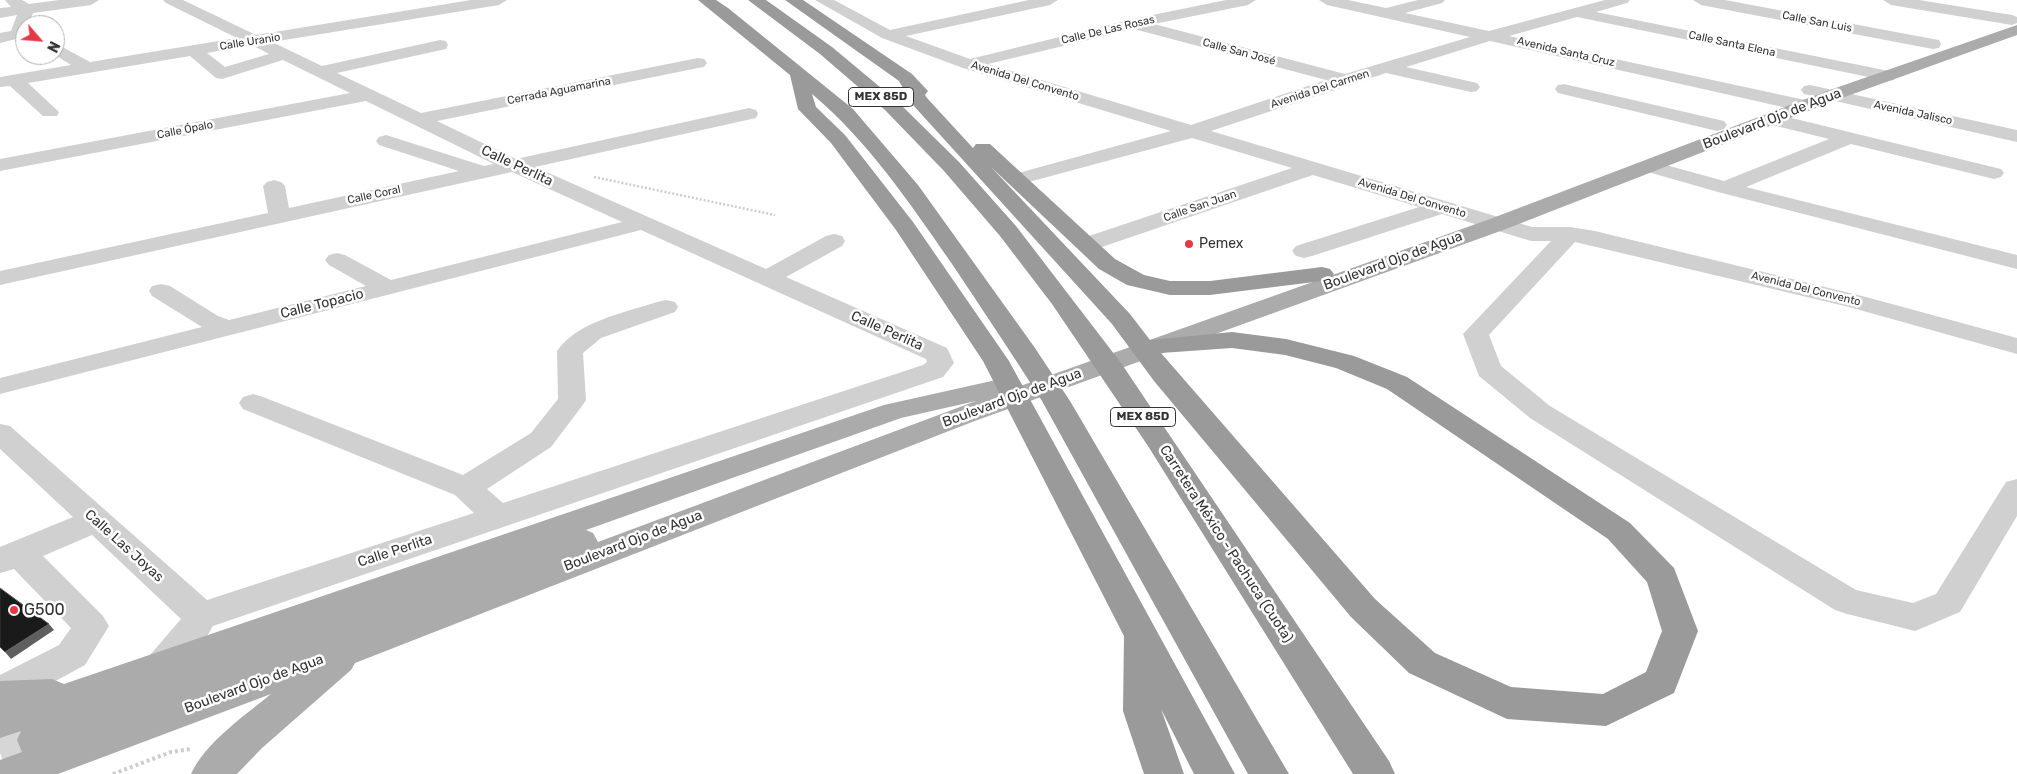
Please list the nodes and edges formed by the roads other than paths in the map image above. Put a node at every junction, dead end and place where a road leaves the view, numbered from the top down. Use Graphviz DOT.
graph roads {
  1 [pos="11,0"];
  2 [pos="91,0"];
  3 [pos="171,0"];
  4 [pos="494,0"];
  5 [pos="706,0"];
  6 [pos="756,0"];
  7 [pos="793,0"];
  8 [pos="860,0"];
  9 [pos="1050,0"];
  10 [pos="1248,0"];
  11 [pos="1327,0"];
  12 [pos="1436,0"];
  13 [pos="1622,0"];
  14 [pos="1701,0"];
  15 [pos="1891,0"];
  16 [pos="827,3"];
  17 [pos="27,9"];
  18 [pos="1386,12"];
  19 [pos="1577,12"];
  20 [pos="0,13"];
  21 [pos="2015,23"];
  22 [pos="1133,24"];
  23 [pos="888,35"];
  24 [pos="1493,36"];
  25 [pos="0,38"];
  26 [pos="259,42"];
  27 [pos="1934,44"];
  28 [pos="440,45"];
  29 [pos="195,51"];
  30 [pos="65,54"];
  31 [pos="285,54"];
  32 [pos="232,55"];
  33 [pos="698,63"];
  34 [pos="968,64"];
  35 [pos="104,66"];
  36 [pos="86,68"];
  37 [pos="1385,68"];
  38 [pos="1863,71"];
  39 [pos="322,72"];
  40 [pos="798,72"];
  41 [pos="120,73"];
  42 [pos="1888,76"];
  43 [pos="906,78"];
  44 [pos="1345,80"];
  45 [pos="7,81"];
  46 [pos="1471,87"];
  47 [pos="1564,89"];
  48 [pos="370,95"];
  49 [pos="1833,96"];
  50 [pos="1807,98"];
  51 [pos="1674,104"];
  52 [pos="1776,110"];
  53 [pos="50,112"];
  54 [pos="749,114"];
  55 [pos="1737,118"];
  56 [pos="420,119"];
  57 [pos="1717,126"];
  58 [pos="1190,132"];
  59 [pos="2017,136"];
  60 [pos="1849,138"];
  61 [pos="386,141"];
  62 [pos="0,165"];
  63 [pos="513,165"];
  64 [pos="1648,166"];
  65 [pos="1312,168"];
  66 [pos="480,172"];
  67 [pos="1994,173"];
  68 [pos="1018,179"];
  69 [pos="274,186"];
  70 [pos="1725,188"];
  71 [pos="1442,207"];
  72 [pos="279,216"];
  73 [pos="1476,218"];
  74 [pos="643,223"];
  75 [pos="1498,224"];
  76 [pos="1570,234"];
  77 [pos="834,241"];
  78 [pos="1088,244"];
  79 [pos="1304,251"];
  80 [pos="336,260"];
  81 [pos="2017,262"];
  82 [pos="1322,274"];
  83 [pos="0,278"];
  84 [pos="766,278"];
  85 [pos="388,288"];
  86 [pos="161,291"];
  87 [pos="666,307"];
  88 [pos="227,328"];
  89 [pos="2017,346"];
  90 [pos="1160,361"];
  91 [pos="0,386"];
  92 [pos="253,403"];
  93 [pos="962,416"];
  94 [pos="2,438"];
  95 [pos="466,488"];
  96 [pos="2017,490"];
  97 [pos="498,517"];
  98 [pos="96,520"];
  99 [pos="9,557"];
  100 [pos="202,616"];
  101 [pos="1140,631"];
  102 [pos="349,650"];
  103 [pos="164,664"];
  104 [pos="0,693"];
  105 [pos="81,694"];
  106 [pos="0,697"];
  107 [pos="0,722"];
  108 [pos="36,740"];
  109 [pos="10,774"];
  110 [pos="211,774"];
  111 [pos="1164,774"];
  112 [pos="1215,774"];
  113 [pos="1269,774"];
  114 [pos="1375,774"];
  1 -- 17 [label="street"];
  2 -- 17 [label="street"];
  3 -- 26 [label="street, Calle Perlita"];
  4 -- 26 [label="street, Calle Uranio"];
  5 -- 40 [label="highway, MEX 85D"];
  6 -- 114 [label="highway, Carretera México - Pachuca (Cuota) / MEX 85D"];
  7 -- 43 [label="highway"];
  8 -- 16 [label="street"];
  9 -- 23 [label="street"];
  10 -- 22 [label="street, Calle De Las Rosas"];
  11 -- 18 [label="street, Avenida Santa Cruz"];
  12 -- 18 [label="street"];
  13 -- 19 [label="street, Avenida Del Carmen"];
  14 -- 27 [label="street, Calle San Luis"];
  15 -- 21 [label="street"];
  16 -- 23 [label="street, Avenida Del Convento"];
  17 -- 20 [label="street"];
  17 -- 25 [label="street"];
  18 -- 24 [label="street, Avenida Santa Cruz"];
  19 -- 24 [label="street, Avenida Del Carmen"];
  19 -- 38 [label="street, Calle Santa Elena"];
  21 -- 27 [label="main road, Boulevard Ojo de Agua"];
  21 -- 42 [label="main road, Boulevard Ojo de Agua"];
  22 -- 34 [label="street, Calle De Las Rosas"];
  22 -- 44 [label="street, Calle San José"];
  23 -- 34 [label="street, Avenida Del Convento"];
  24 -- 37 [label="street, Avenida Del Carmen"];
  24 -- 52 [label="street, Avenida Santa Cruz"];
  26 -- 29 [label="street, Calle Uranio"];
  26 -- 31 [label="street, Calle Perlita"];
  26 -- 32 [label="street"];
  27 -- 38 [label="main road, Boulevard Ojo de Agua"];
  28 -- 39 [label="street"];
  29 -- 31 [label="street"];
  29 -- 35 [label="street, Calle Uranio"];
  30 -- 36 [label="street"];
  31 -- 39 [label="street, Calle Perlita"];
  33 -- 56 [label="street, Cerrada Aguamarina"];
  34 -- 58 [label="street, Avenida Del Convento"];
  35 -- 36 [label="street, Calle Uranio"];
  35 -- 41 [label="street"];
  36 -- 45 [label="street, Calle Uranio"];
  37 -- 44 [label="street, Avenida Del Carmen"];
  37 -- 46 [label="street"];
  38 -- 42 [label="street, Calle Santa Elena"];
  38 -- 50 [label="main road, Boulevard Ojo de Agua"];
  39 -- 48 [label="street, Calle Perlita"];
  40 -- 101 [label="highway"];
  40 -- 113 [label="highway, MEX 85D"];
  42 -- 49 [label="main road, Boulevard Ojo de Agua"];
  43 -- 68 [label="highway"];
  43 -- 90 [label="highway"];
  44 -- 58 [label="street, Avenida Del Carmen"];
  45 -- 53 [label="street"];
  47 -- 57 [label="street"];
  48 -- 56 [label="street, Calle Perlita"];
  48 -- 62 [label="street, Calle Ópalo"];
  49 -- 50 [label="main road, Boulevard Ojo de Agua"];
  49 -- 59 [label="street, Avenida Jalisco"];
  50 -- 52 [label="main road, Boulevard Ojo de Agua"];
  51 -- 55 [label="street"];
  52 -- 55 [label="main road, Boulevard Ojo de Agua"];
  52 -- 60 [label="street, Avenida Santa Cruz"];
  52 -- 64 [label="main road, Boulevard Ojo de Agua"];
  54 -- 63 [label="street, Calle Coral"];
  55 -- 57 [label="main road, Boulevard Ojo de Agua"];
  56 -- 63 [label="street, Calle Perlita"];
  57 -- 73 [label="main road, Boulevard Ojo de Agua"];
  58 -- 65 [label="street, Avenida Del Convento"];
  58 -- 68 [label="street, Avenida Del Carmen"];
  60 -- 67 [label="street, Avenida Santa Cruz"];
  60 -- 70 [label="street"];
  61 -- 66 [label="street"];
  63 -- 66 [label="street, Calle Coral"];
  63 -- 74 [label="street, Calle Perlita"];
  64 -- 70 [label="street"];
  64 -- 75 [label="main road, Boulevard Ojo de Agua"];
  65 -- 71 [label="street, Avenida Del Convento"];
  65 -- 78 [label="street, Calle San Juan"];
  66 -- 72 [label="street, Calle Coral"];
  68 -- 78 [label="highway"];
  69 -- 72 [label="street"];
  70 -- 81 [label="street"];
  71 -- 73 [label="street, Avenida Del Convento"];
  71 -- 79 [label="street"];
  72 -- 83 [label="street, Calle Coral"];
  73 -- 75 [label="street, Avenida Del Convento"];
  73 -- 82 [label="main road, Boulevard Ojo de Agua"];
  74 -- 84 [label="street, Calle Perlita"];
  74 -- 85 [label="street, Calle Topacio"];
  75 -- 76 [label="street, Avenida Del Convento"];
  75 -- 90 [label="main road, Boulevard Ojo de Agua"];
  76 -- 89 [label="street, Avenida Del Convento"];
  76 -- 96 [label="street"];
  77 -- 84 [label="street"];
  78 -- 82 [label="highway"];
  80 -- 85 [label="street"];
  82 -- 103 [label="main road, Boulevard Ojo de Agua"];
  84 -- 97 [label="street, Calle Perlita"];
  85 -- 88 [label="street, Calle Topacio"];
  86 -- 88 [label="street"];
  87 -- 95 [label="street"];
  88 -- 91 [label="street, Calle Topacio"];
  90 -- 90 [label="highway"];
  90 -- 93 [label="main road, Boulevard Ojo de Agua"];
  92 -- 95 [label="street"];
  93 -- 102 [label="main road, Boulevard Ojo de Agua"];
  93 -- 108 [label="main road"];
  94 -- 98 [label="street, Calle Las Joyas"];
  95 -- 97 [label="street"];
  97 -- 100 [label="street, Calle Perlita"];
  98 -- 99 [label="street"];
  98 -- 100 [label="street, Calle Las Joyas"];
  99 -- 104 [label="street"];
  100 -- 103 [label="street"];
  101 -- 111 [label="highway"];
  101 -- 112 [label="highway"];
  102 -- 109 [label="main road, Boulevard Ojo de Agua"];
  102 -- 110 [label="main road"];
  103 -- 105 [label="main road, Boulevard Ojo de Agua"];
  105 -- 106 [label="main road"];
  105 -- 107 [label="main road, Boulevard Ojo de Agua"];
}
